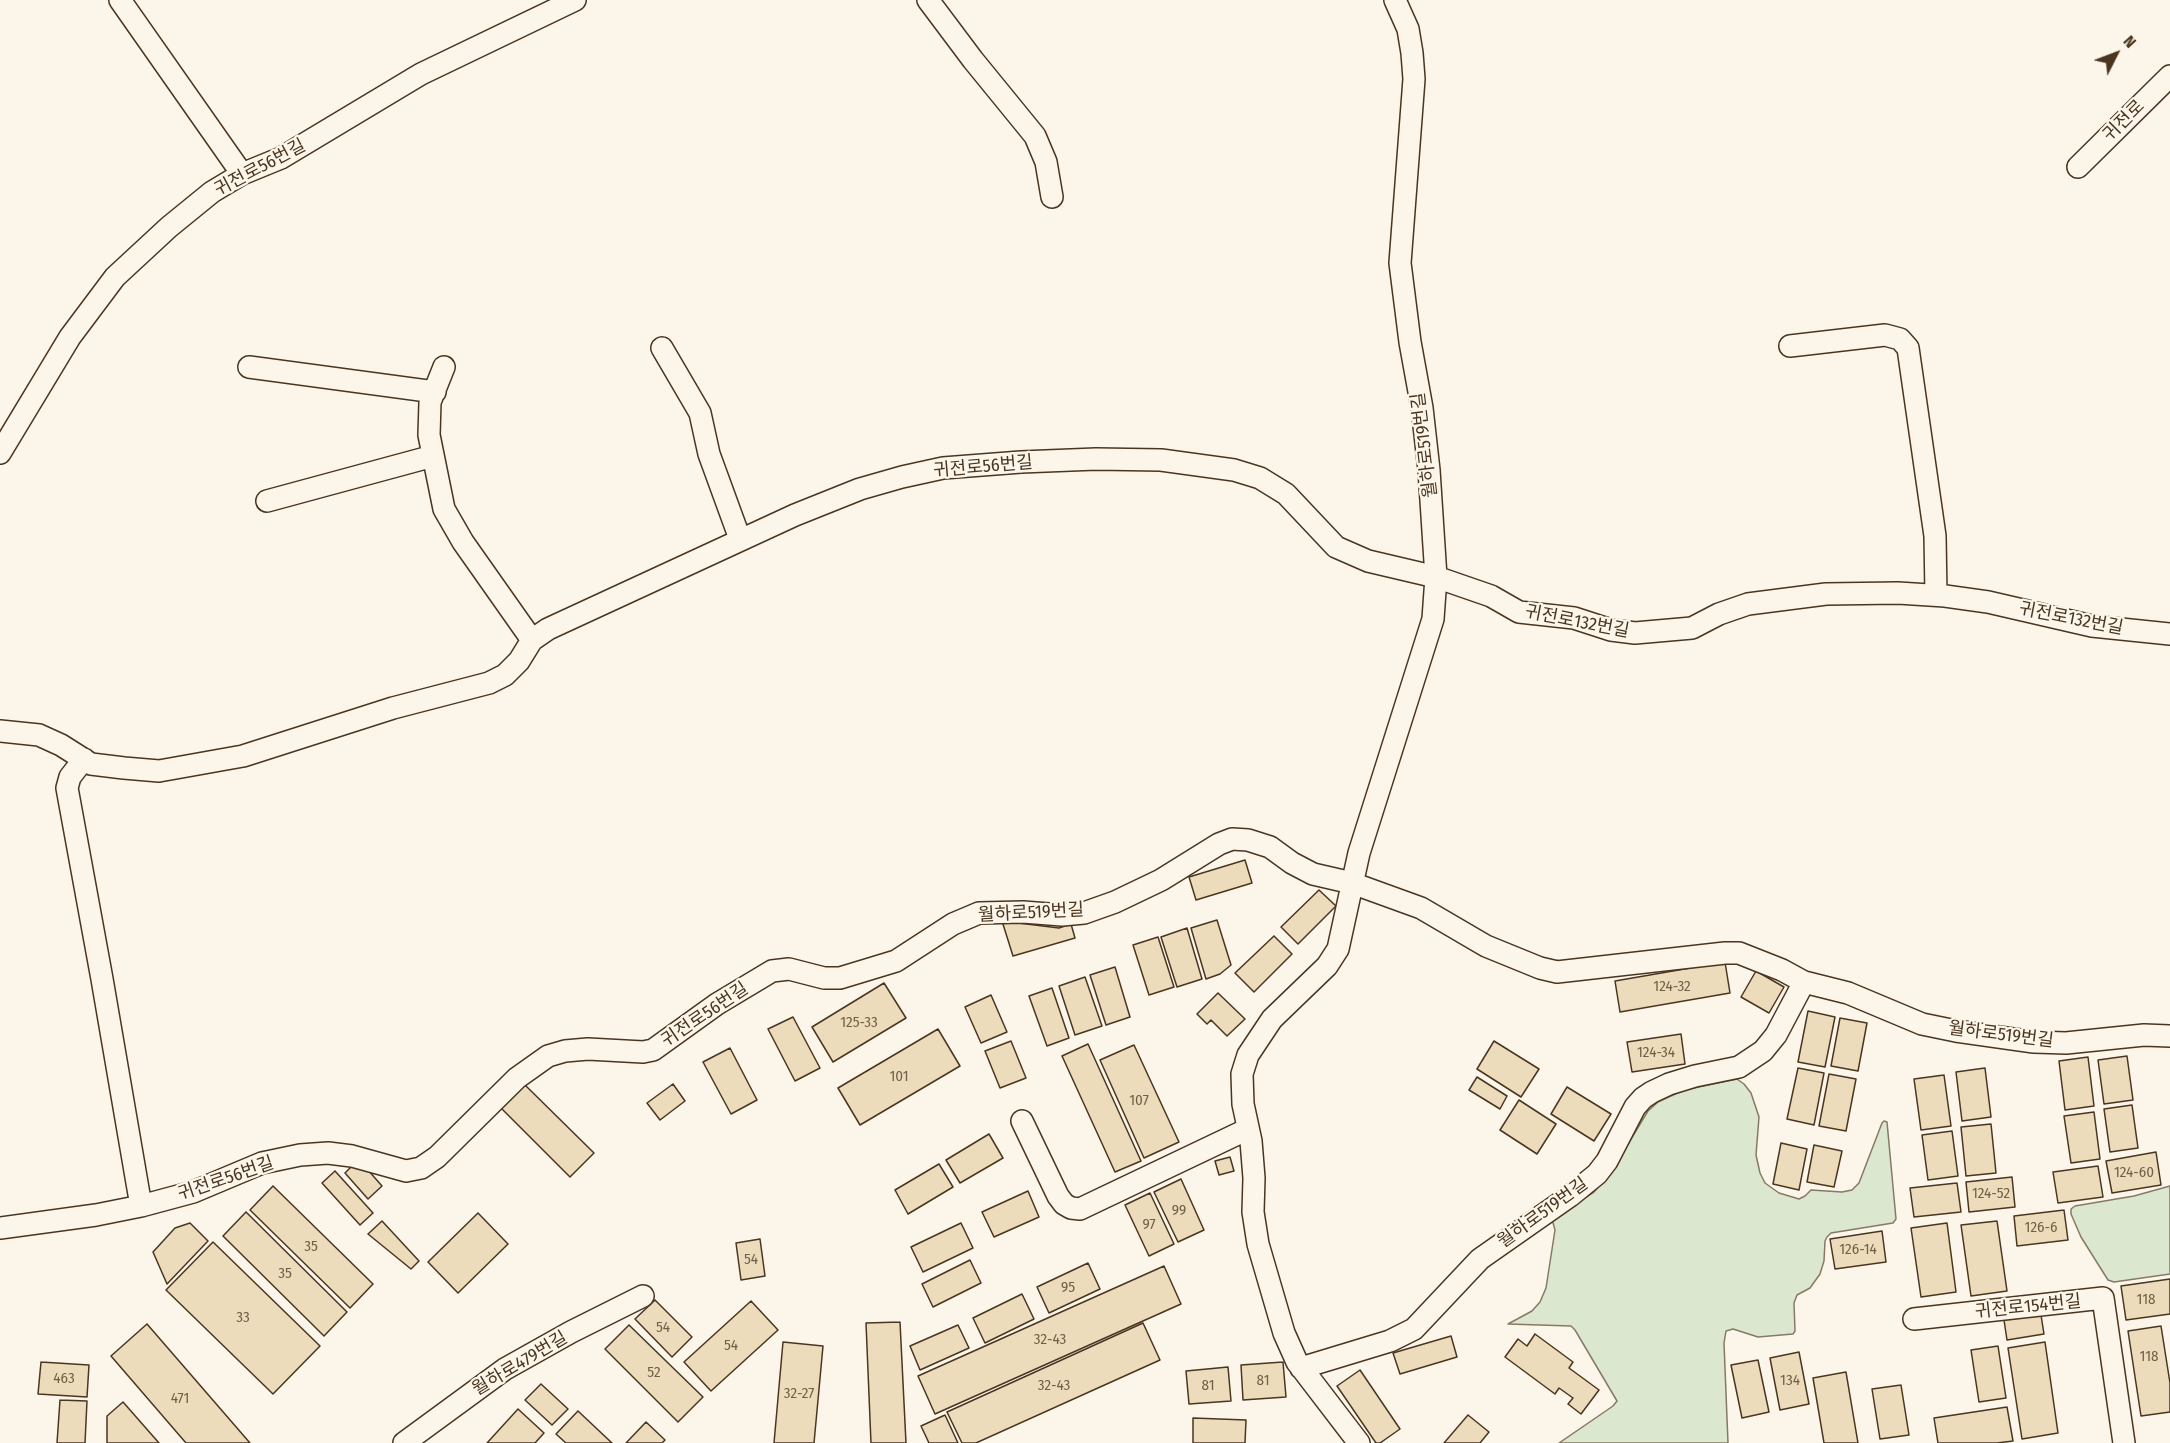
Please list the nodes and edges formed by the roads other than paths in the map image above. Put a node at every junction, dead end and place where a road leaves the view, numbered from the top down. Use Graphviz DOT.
graph roads {
  1 [pos="120,0"];
  2 [pos="574,0"];
  3 [pos="928,0"];
  4 [pos="1395,0"];
  5 [pos="2170,76"];
  6 [pos="2078,167"];
  7 [pos="242,174"];
  8 [pos="1052,197"];
  9 [pos="1790,346"];
  10 [pos="662,348"];
  11 [pos="249,367"];
  12 [pos="444,367"];
  13 [pos="435,392"];
  14 [pos="0,453"];
  15 [pos="432,456"];
  16 [pos="267,501"];
  17 [pos="740,539"];
  18 [pos="1436,577"];
  19 [pos="1936,595"];
  20 [pos="2170,634"];
  21 [pos="532,640"];
  22 [pos="0,731"];
  23 [pos="84,759"];
  24 [pos="1352,883"];
  25 [pos="772,971"];
  26 [pos="1804,982"];
  27 [pos="2170,1036"];
  28 [pos="1022,1121"];
  29 [pos="1248,1129"];
  30 [pos="141,1206"];
  31 [pos="0,1228"];
  32 [pos="643,1296"];
  33 [pos="1914,1319"];
  34 [pos="1301,1368"];
  35 [pos="404,1443"];
  36 [pos="1359,1443"];
  37 [pos="2124,1443"];
  1 -- 7 [label="lane"];
  2 -- 7 [label="lane, 귀전로56번길"];
  3 -- 8 [label="lane"];
  4 -- 18 [label="lane, 월하로519번길"];
  5 -- 6 [label="lane, 귀전로"];
  7 -- 14 [label="lane, 귀전로56번길"];
  9 -- 19 [label="lane"];
  10 -- 17 [label="lane"];
  11 -- 13 [label="lane"];
  12 -- 13 [label="lane"];
  13 -- 15 [label="lane"];
  15 -- 16 [label="lane"];
  15 -- 21 [label="lane"];
  17 -- 18 [label="lane, 귀전로56번길"];
  17 -- 21 [label="lane, 귀전로56번길"];
  18 -- 19 [label="lane, 귀전로132번길"];
  18 -- 24 [label="lane, 월하로519번길"];
  19 -- 20 [label="lane, 귀전로132번길"];
  21 -- 23 [label="lane, 귀전로56번길"];
  22 -- 23 [label="lane, 귀전로56번길"];
  23 -- 30 [label="lane"];
  24 -- 25 [label="lane, 월하로519번길"];
  24 -- 26 [label="lane, 월하로519번길"];
  24 -- 29 [label="lane, 월하로519번길"];
  25 -- 30 [label="lane, 귀전로56번길"];
  26 -- 27 [label="lane, 월하로519번길"];
  26 -- 34 [label="lane, 월하로519번길"];
  28 -- 29 [label="lane"];
  29 -- 34 [label="lane, 월하로519번길"];
  30 -- 31 [label="lane, 귀전로56번길"];
  32 -- 35 [label="lane, 월하로479번길"];
  33 -- 37 [label="lane, 귀전로154번길"];
  34 -- 36 [label="lane, 월하로519번길"];
}
